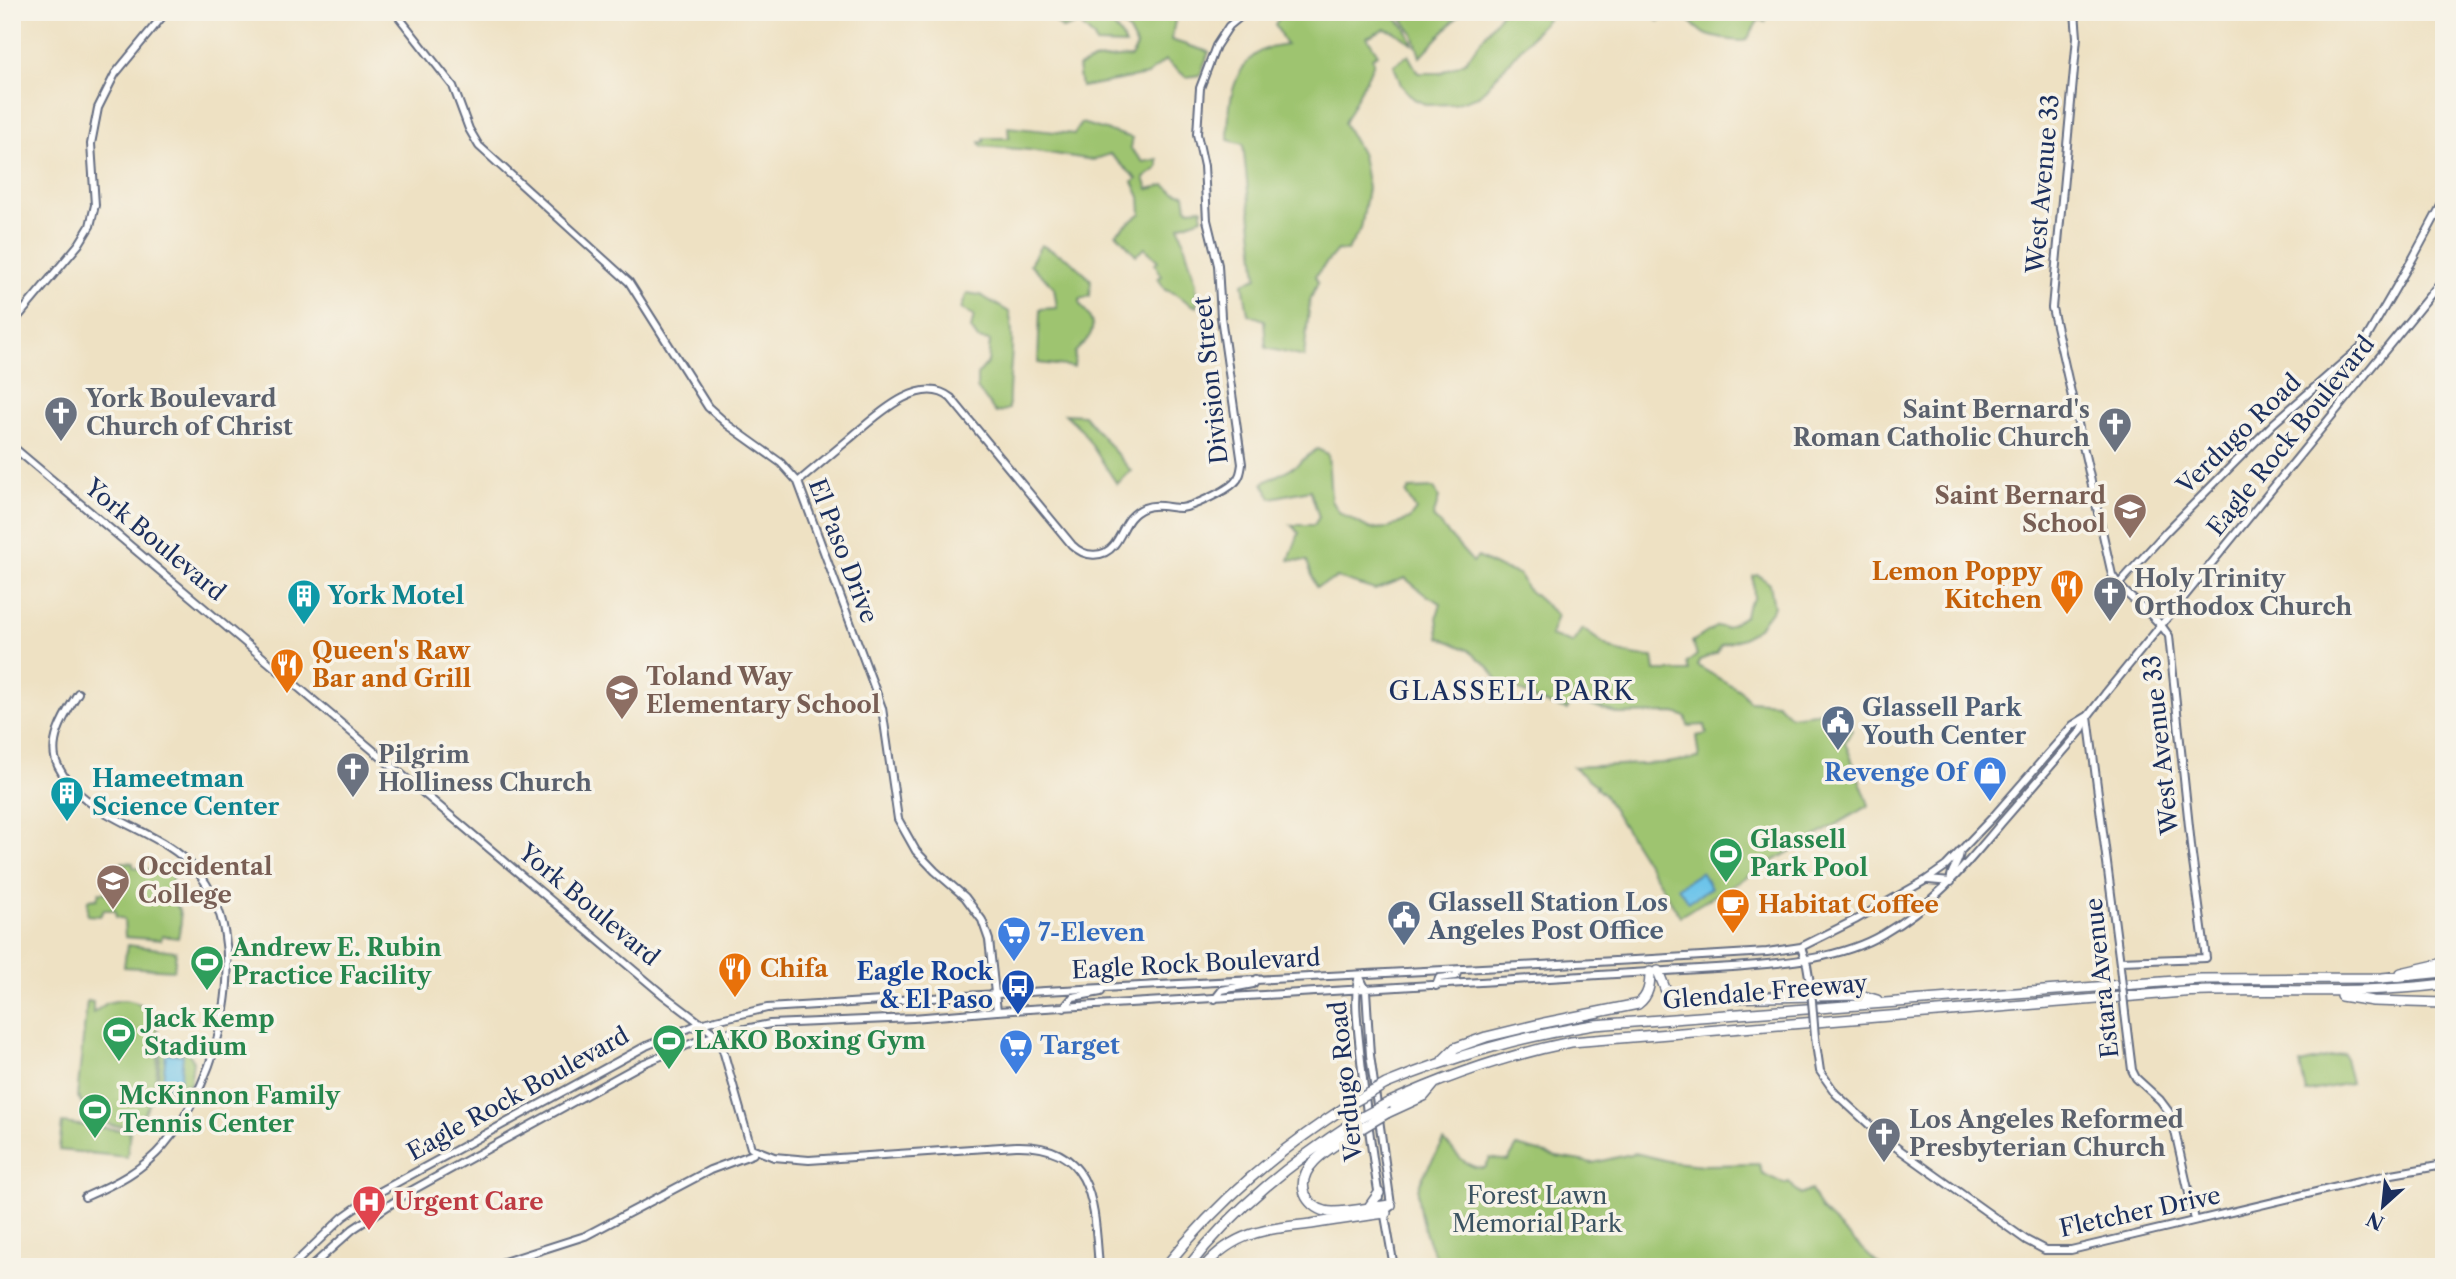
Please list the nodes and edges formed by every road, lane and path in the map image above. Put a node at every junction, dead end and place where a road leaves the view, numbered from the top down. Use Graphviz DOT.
graph roads {
  1 [pos="166,12"];
  2 [pos="395,12"];
  3 [pos="1246,12"];
  4 [pos="2075,12"];
  5 [pos="2444,200"];
  6 [pos="2444,278"];
  7 [pos="12,324"];
  8 [pos="12,446"];
  9 [pos="798,482"];
  10 [pos="2119,584"];
  11 [pos="2162,624"];
  12 [pos="78,693"];
  13 [pos="2088,716"];
  14 [pos="1960,851"];
  15 [pos="1926,880"];
  16 [pos="1951,882"];
  17 [pos="1801,947"];
  18 [pos="1805,959"];
  19 [pos="2444,963"];
  20 [pos="2120,964"];
  21 [pos="1458,970"];
  22 [pos="1654,971"];
  23 [pos="2444,972"];
  24 [pos="1359,975"];
  25 [pos="2382,978"];
  26 [pos="1257,979"];
  27 [pos="2442,985"];
  28 [pos="1436,986"];
  29 [pos="1120,987"];
  30 [pos="1366,990"];
  31 [pos="1045,991"];
  32 [pos="1355,991"];
  33 [pos="2318,992"];
  34 [pos="995,994"];
  35 [pos="1215,999"];
  36 [pos="1882,1002"];
  37 [pos="2444,1003"];
  38 [pos="1064,1008"];
  39 [pos="997,1011"];
  40 [pos="699,1024"];
  41 [pos="716,1035"];
  42 [pos="653,1043"];
  43 [pos="660,1056"];
  44 [pos="1441,1061"];
  45 [pos="1356,1126"];
  46 [pos="753,1154"];
  47 [pos="2444,1165"];
  48 [pos="1379,1193"];
  49 [pos="85,1197"];
  50 [pos="1369,1207"];
  51 [pos="1386,1208"];
  52 [pos="2195,1220"];
  53 [pos="291,1267"];
  54 [pos="311,1267"];
  55 [pos="488,1267"];
  56 [pos="1099,1267"];
  57 [pos="1165,1267"];
  58 [pos="1188,1267"];
  59 [pos="1204,1267"];
  60 [pos="1394,1267"];
  1 -- 7 [label="main road"];
  2 -- 9 [label="main road, El Paso Drive"];
  3 -- 9 [label="main road, Division Street"];
  4 -- 10 [label="main road, West Avenue 33"];
  5 -- 10 [label="main road, Verdugo Road"];
  6 -- 11 [label="main road, Eagle Rock Boulevard"];
  8 -- 40 [label="main road, York Boulevard"];
  9 -- 34 [label="main road, El Paso Drive"];
  10 -- 11 [label="main road, West Avenue 33"];
  11 -- 13 [label="main road, Eagle Rock Boulevard"];
  11 -- 20 [label="main road, West Avenue 33"];
  12 -- 49 [label="main road"];
  13 -- 14 [label="main road, Eagle Rock Boulevard"];
  13 -- 16 [label="main road, Eagle Rock Boulevard"];
  13 -- 20 [label="main road, Estara Avenue"];
  14 -- 15 [label="main road, Eagle Rock Boulevard"];
  14 -- 16 [label="main road"];
  15 -- 16 [label="main road"];
  15 -- 17 [label="main road, Eagle Rock Boulevard"];
  16 -- 18 [label="main road, Eagle Rock Boulevard"];
  17 -- 18 [label="main road"];
  17 -- 21 [label="main road, Eagle Rock Boulevard"];
  18 -- 22 [label="main road, Eagle Rock Boulevard"];
  18 -- 52 [label="main road, Fletcher Drive, bridge"];
  19 -- 25 [label="highway"];
  20 -- 52 [label="main road, Estara Avenue, bridge"];
  21 -- 24 [label="main road, Eagle Rock Boulevard"];
  21 -- 28 [label="main road"];
  22 -- 28 [label="main road, Eagle Rock Boulevard"];
  22 -- 36 [label="highway"];
  22 -- 44 [label="highway"];
  23 -- 25 [label="highway, Glendale Freeway"];
  24 -- 26 [label="main road, Eagle Rock Boulevard"];
  24 -- 30 [label="main road, Verdugo Road"];
  24 -- 32 [label="main road, Verdugo Road"];
  25 -- 36 [label="highway, Glendale Freeway"];
  26 -- 29 [label="main road, Eagle Rock Boulevard"];
  26 -- 35 [label="main road"];
  27 -- 33 [label="highway, Glendale Freeway"];
  28 -- 30 [label="main road, Eagle Rock Boulevard"];
  29 -- 31 [label="main road, Eagle Rock Boulevard"];
  29 -- 38 [label="main road"];
  30 -- 32 [label="main road, Eagle Rock Boulevard"];
  30 -- 51 [label="main road, Verdugo Road"];
  31 -- 34 [label="main road, Eagle Rock Boulevard"];
  31 -- 38 [label="main road"];
  32 -- 35 [label="main road, Eagle Rock Boulevard"];
  32 -- 48 [label="main road, Verdugo Road"];
  33 -- 37 [label="highway"];
  33 -- 45 [label="highway, Glendale Freeway, bridge"];
  34 -- 39 [label="main road, El Paso Drive"];
  34 -- 40 [label="main road, Eagle Rock Boulevard"];
  35 -- 38 [label="main road, Eagle Rock Boulevard"];
  36 -- 44 [label="highway, Glendale Freeway"];
  38 -- 39 [label="main road, Eagle Rock Boulevard"];
  39 -- 41 [label="main road, Eagle Rock Boulevard"];
  40 -- 41 [label="main road, York Boulevard"];
  40 -- 42 [label="main road, Eagle Rock Boulevard"];
  41 -- 43 [label="main road, Eagle Rock Boulevard"];
  41 -- 56 [label="main road"];
  42 -- 43 [label="main road"];
  42 -- 53 [label="main road, Eagle Rock Boulevard"];
  43 -- 54 [label="main road, Eagle Rock Boulevard"];
  44 -- 57 [label="highway, Glendale Freeway, bridge"];
  45 -- 50 [label="highway"];
  45 -- 58 [label="highway"];
  46 -- 55 [label="main road"];
  47 -- 52 [label="main road, Fletcher Drive"];
  48 -- 50 [label="highway"];
  48 -- 51 [label="main road, Verdugo Road"];
  50 -- 51 [label="highway"];
  51 -- 59 [label="highway"];
  51 -- 60 [label="main road, Verdugo Road"];
}
